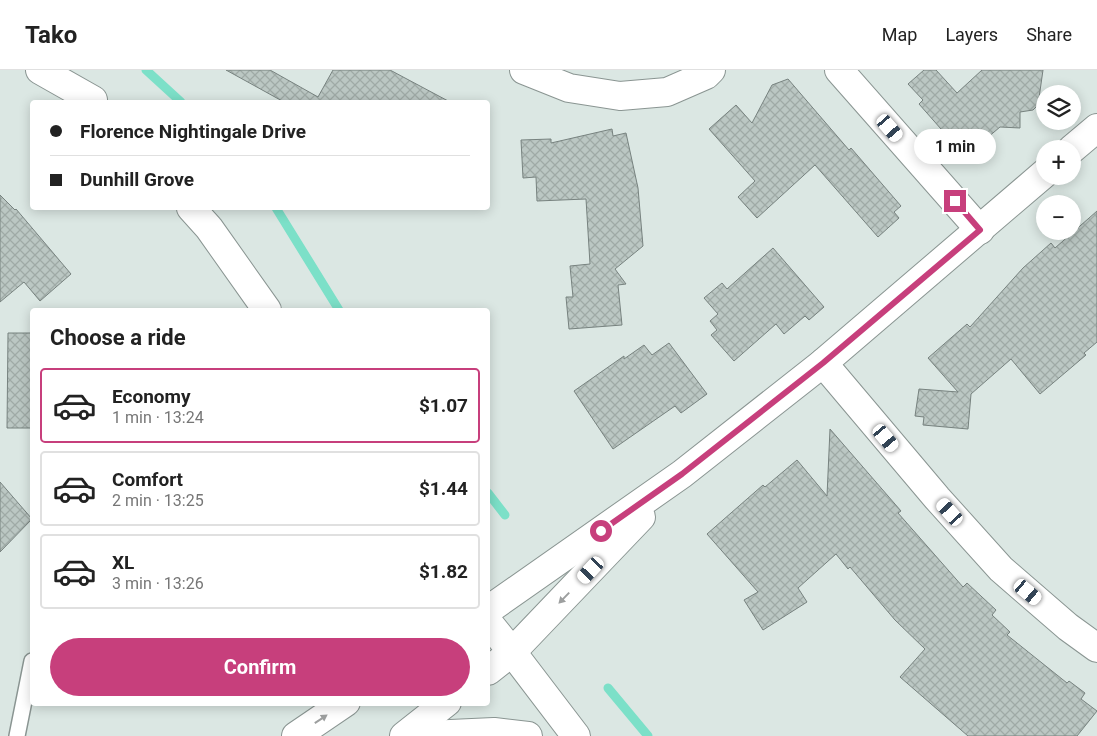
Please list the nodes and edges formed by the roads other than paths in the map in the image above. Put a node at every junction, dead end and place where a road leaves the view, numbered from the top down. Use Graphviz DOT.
graph roads {
  1 [pos="40,70"];
  2 [pos="65,70"];
  3 [pos="524,70"];
  4 [pos="711,70"];
  5 [pos="839,70"];
  6 [pos="92,100"];
  7 [pos="93,100"];
  8 [pos="1097,128"];
  9 [pos="1081,141"];
  10 [pos="1036,181"];
  11 [pos="193,210"];
  12 [pos="980,230"];
  13 [pos="266,308"];
  14 [pos="823,363"];
  15 [pos="682,474"];
  16 [pos="490,609"];
  17 [pos="490,624"];
  18 [pos="1097,648"];
  19 [pos="512,652"];
  20 [pos="490,669"];
  21 [pos="30,671"];
  22 [pos="340,706"];
  23 [pos="441,706"];
  24 [pos="17,736"];
  25 [pos="296,736"];
  26 [pos="406,736"];
  27 [pos="528,736"];
  28 [pos="576,736"];
  1 -- 6 [label="street"];
  2 -- 7 [label="street"];
  3 -- 4 [label="street"];
  5 -- 12 [label="street"];
  8 -- 9 [label="street"];
  10 -- 12 [label="street"];
  11 -- 13 [label="street"];
  12 -- 14 [label="street"];
  14 -- 15 [label="street"];
  14 -- 18 [label="street"];
  15 -- 16 [label="street"];
  15 -- 19 [label="street, one-way"];
  17 -- 19 [label="street"];
  19 -- 20 [label="street"];
  19 -- 28 [label="street"];
  21 -- 24 [label="lane"];
  25 -- 22 [label="street, one-way"];
  23 -- 26 [label="street"];
  26 -- 27 [label="street"];
}
